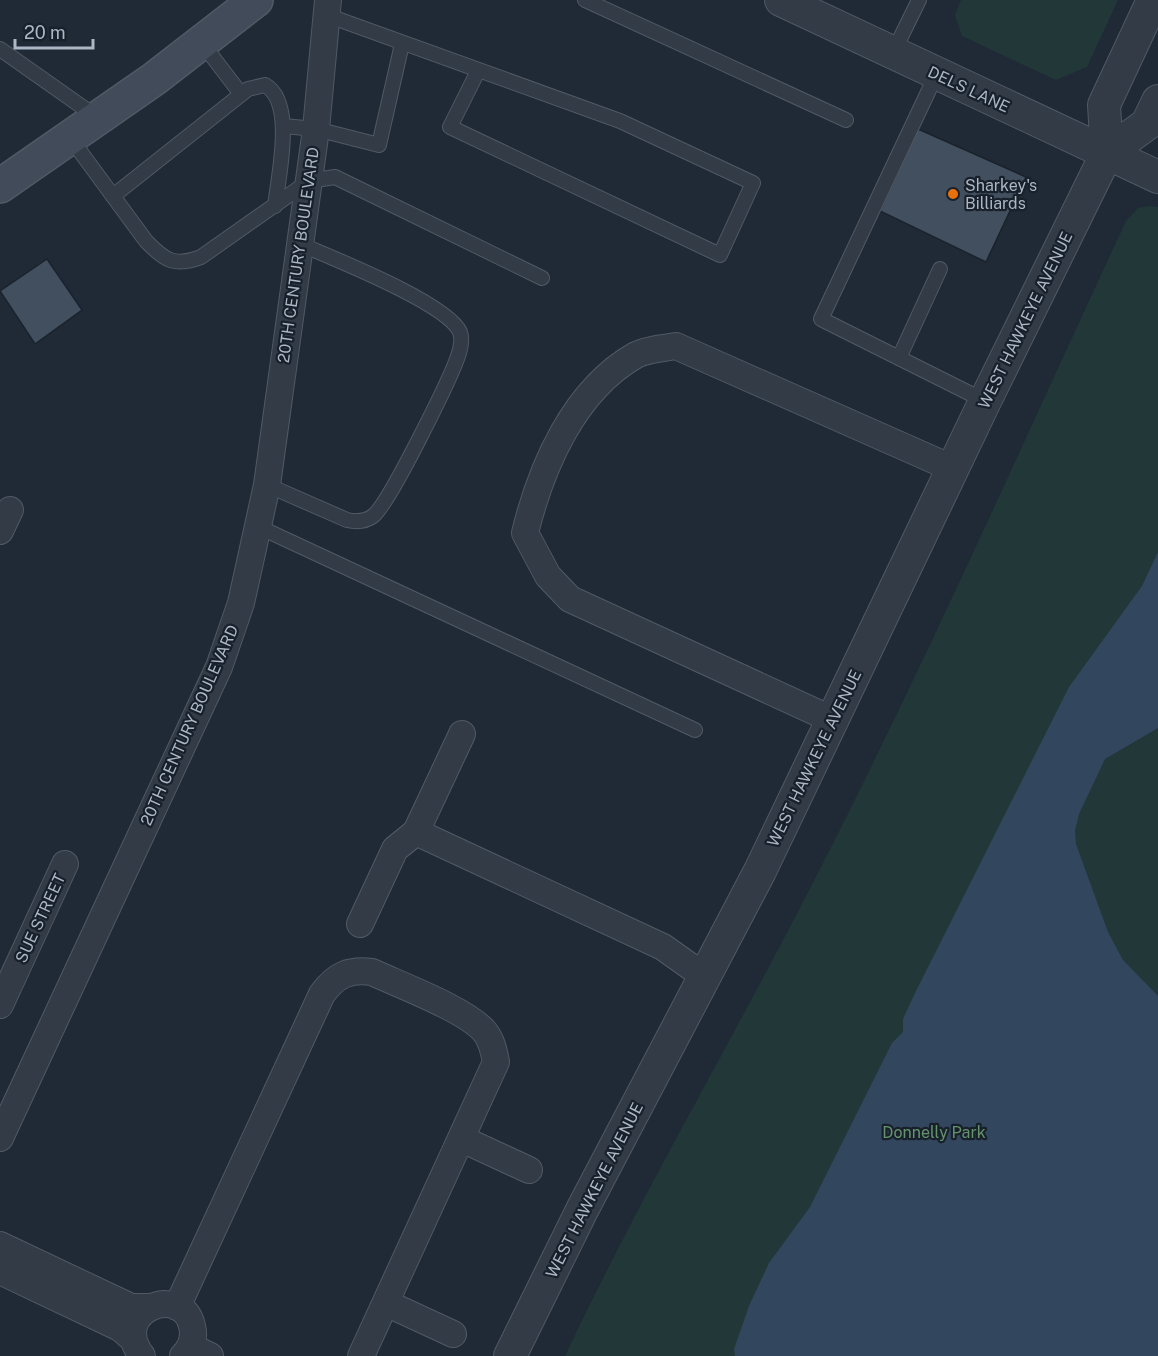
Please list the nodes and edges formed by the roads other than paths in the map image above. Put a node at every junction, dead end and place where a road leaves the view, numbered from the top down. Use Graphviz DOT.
graph roads {
  1 [pos="256,0"];
  2 [pos="585,0"];
  3 [pos="781,0"];
  4 [pos="919,0"];
  5 [pos="1153,0"];
  6 [pos="329,8"];
  7 [pos="202,43"];
  8 [pos="402,44"];
  9 [pos="0,49"];
  10 [pos="893,53"];
  11 [pos="478,71"];
  12 [pos="936,73"];
  13 [pos="241,94"];
  14 [pos="1158,101"];
  15 [pos="100,119"];
  16 [pos="846,120"];
  17 [pos="283,126"];
  18 [pos="316,129"];
  19 [pos="71,138"];
  20 [pos="1107,153"];
  21 [pos="1158,177"];
  22 [pos="309,181"];
  23 [pos="0,186"];
  24 [pos="113,196"];
  25 [pos="274,206"];
  26 [pos="300,244"];
  27 [pos="940,269"];
  28 [pos="542,278"];
  29 [pos="899,358"];
  30 [pos="985,400"];
  31 [pos="954,469"];
  32 [pos="267,485"];
  33 [pos="259,527"];
  34 [pos="833,720"];
  35 [pos="695,730"];
  36 [pos="462,734"];
  37 [pos="416,832"];
  38 [pos="65,864"];
  39 [pos="360,924"];
  40 [pos="705,977"];
  41 [pos="0,1005"];
  42 [pos="0,1138"];
  43 [pos="462,1139"];
  44 [pos="529,1170"];
  45 [pos="0,1245"];
  46 [pos="0,1271"];
  47 [pos="386,1303"];
  48 [pos="149,1307"];
  49 [pos="177,1307"];
  50 [pos="453,1334"];
  51 [pos="138,1348"];
  52 [pos="195,1353"];
  53 [pos="361,1356"];
  54 [pos="510,1356"];
  1 -- 7 [label="main road"];
  2 -- 16 [label="lane"];
  3 -- 10 [label="street, DELS LANE"];
  4 -- 10 [label="lane"];
  5 -- 20 [label="street, WEST HAWKEYE AVENUE"];
  6 -- 8 [label="lane"];
  6 -- 18 [label="street, 20TH CENTURY BOULEVARD"];
  7 -- 13 [label="lane"];
  7 -- 15 [label="main road"];
  8 -- 11 [label="lane"];
  8 -- 18 [label="lane"];
  9 -- 15 [label="lane"];
  10 -- 12 [label="street, DELS LANE"];
  11 -- 11 [label="lane"];
  12 -- 20 [label="street, DELS LANE"];
  12 -- 29 [label="lane"];
  13 -- 17 [label="lane"];
  13 -- 24 [label="lane"];
  14 -- 20 [label="street, WEST HAWKEYE AVENUE"];
  15 -- 19 [label="main road"];
  17 -- 18 [label="lane"];
  17 -- 25 [label="lane"];
  18 -- 22 [label="street, 20TH CENTURY BOULEVARD"];
  19 -- 23 [label="main road"];
  19 -- 24 [label="lane"];
  20 -- 21 [label="street, DELS LANE"];
  20 -- 30 [label="street, WEST HAWKEYE AVENUE"];
  22 -- 25 [label="lane"];
  22 -- 26 [label="street, 20TH CENTURY BOULEVARD"];
  22 -- 28 [label="lane"];
  24 -- 25 [label="lane"];
  26 -- 32 [label="street, 20TH CENTURY BOULEVARD"];
  26 -- 32 [label="lane"];
  27 -- 29 [label="lane"];
  29 -- 30 [label="lane"];
  30 -- 31 [label="street, WEST HAWKEYE AVENUE"];
  31 -- 34 [label="street, WEST HAWKEYE AVENUE"];
  31 -- 34 [label="street"];
  32 -- 33 [label="street, 20TH CENTURY BOULEVARD"];
  33 -- 35 [label="lane"];
  33 -- 42 [label="street, 20TH CENTURY BOULEVARD"];
  34 -- 40 [label="street, WEST HAWKEYE AVENUE"];
  36 -- 37 [label="street"];
  37 -- 39 [label="street"];
  37 -- 40 [label="street"];
  38 -- 41 [label="street, SUE STREET"];
  40 -- 54 [label="street, WEST HAWKEYE AVENUE"];
  43 -- 44 [label="street"];
  43 -- 47 [label="street"];
  43 -- 49 [label="street"];
  45 -- 48 [label="street"];
  46 -- 51 [label="street"];
  47 -- 50 [label="street"];
  47 -- 53 [label="street"];
  48 -- 49 [label="street"];
  48 -- 51 [label="street"];
  49 -- 52 [label="street"];
}
